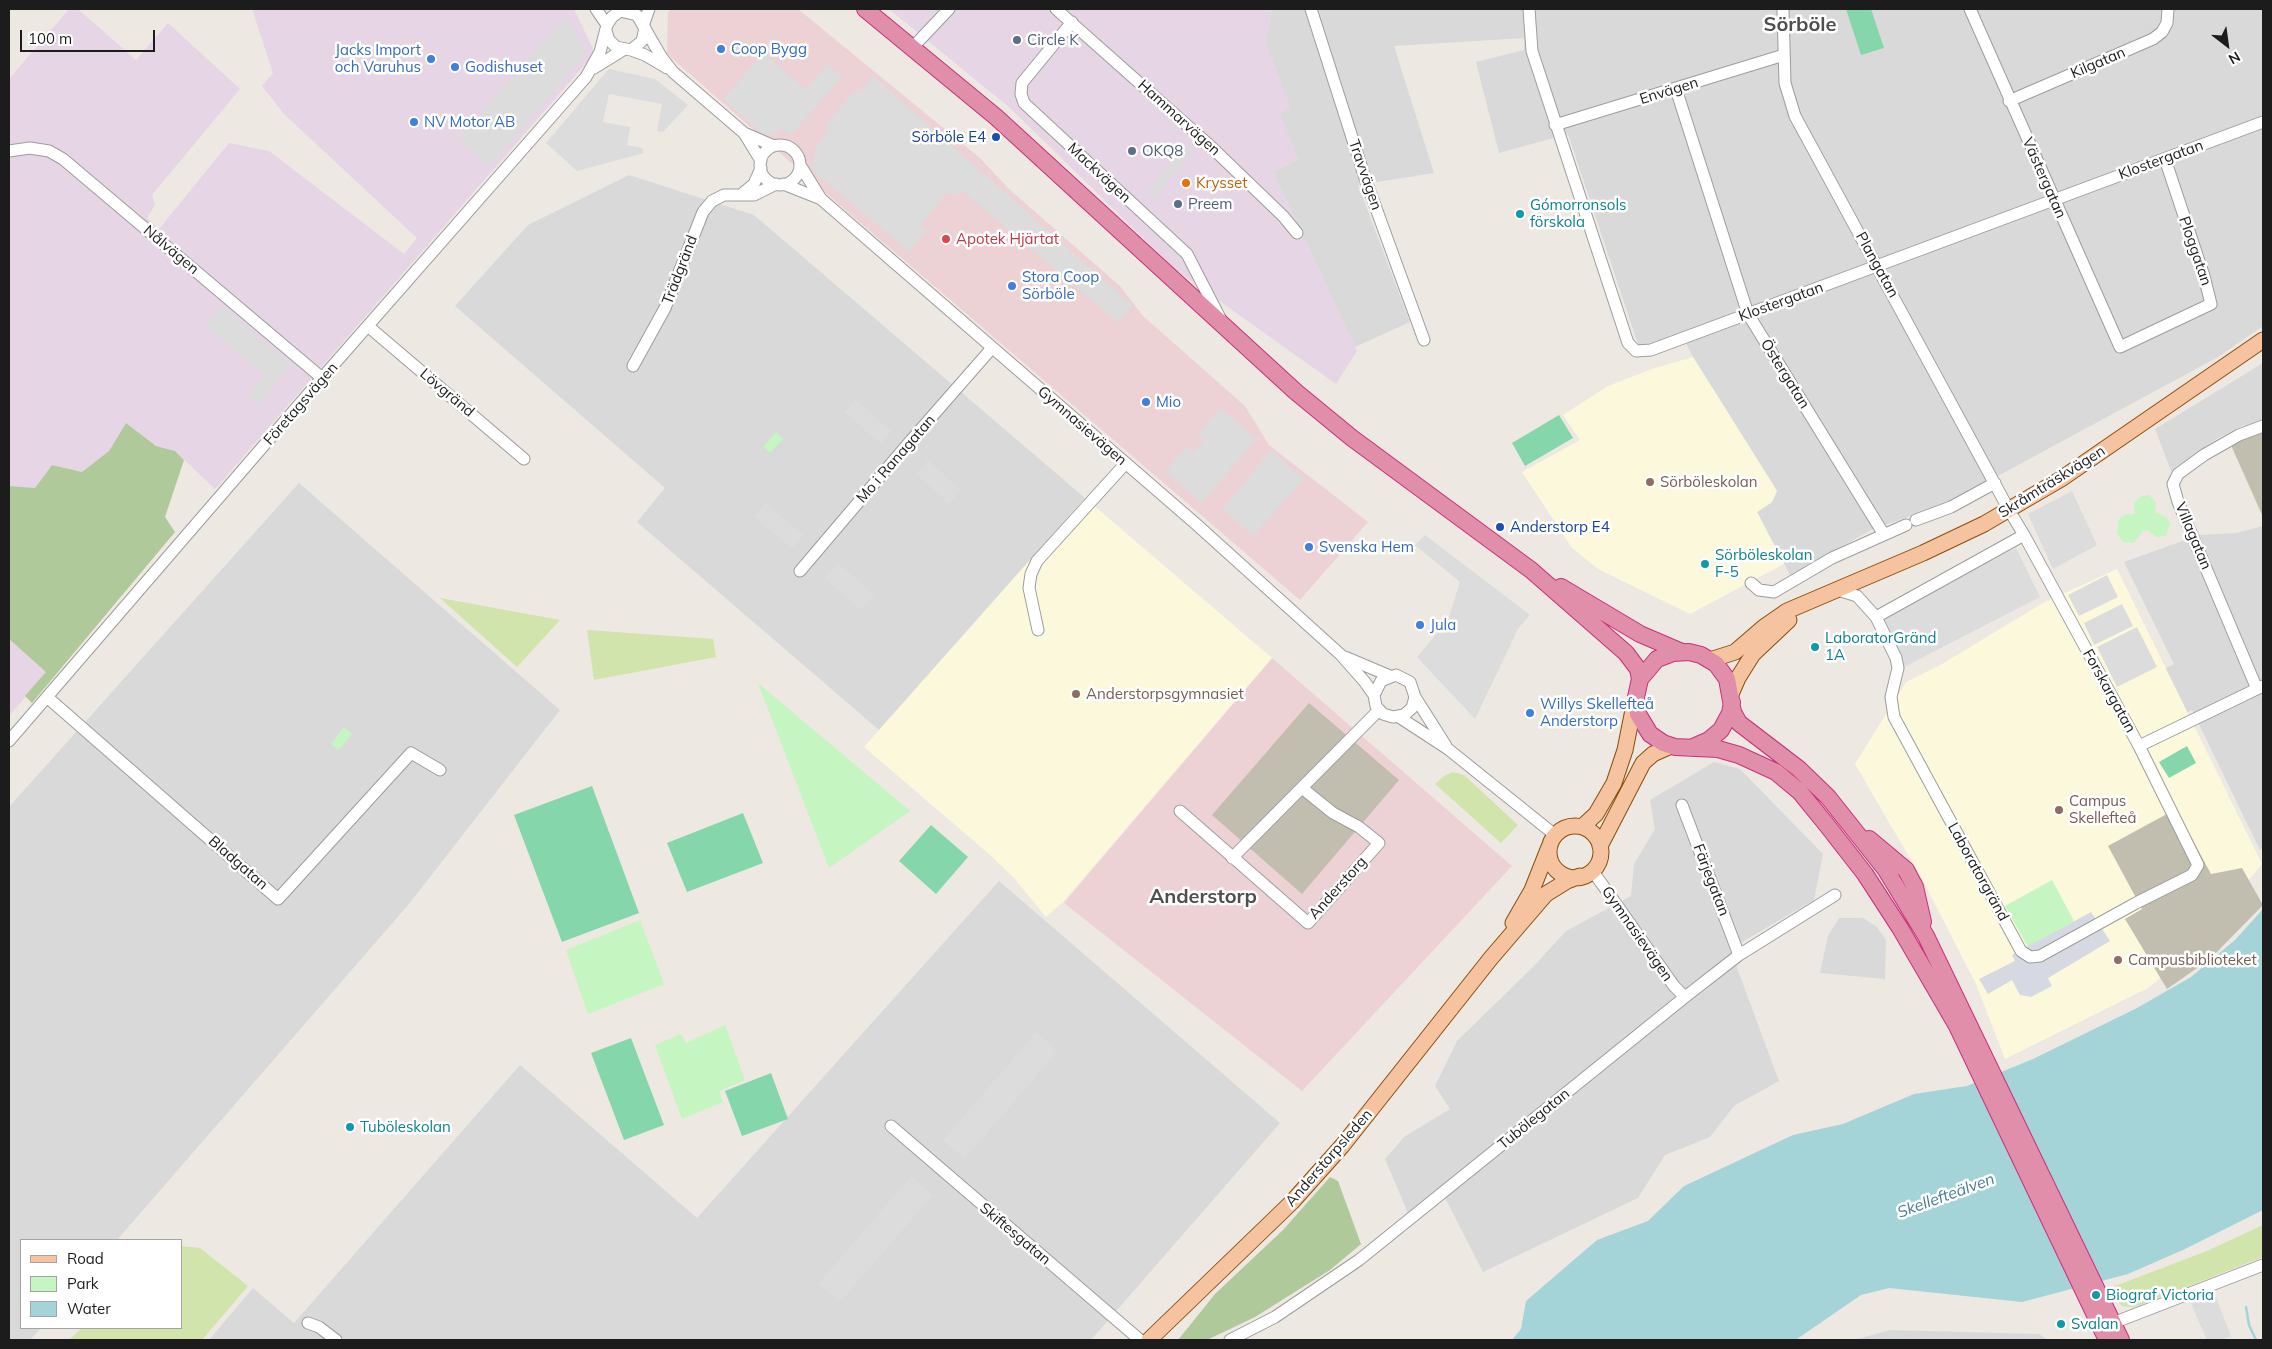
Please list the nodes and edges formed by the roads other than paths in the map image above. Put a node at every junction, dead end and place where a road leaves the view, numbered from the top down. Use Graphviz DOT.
graph roads {
  1 [pos="596,9"];
  2 [pos="649,9"];
  3 [pos="865,9"];
  4 [pos="949,9"];
  5 [pos="1056,9"];
  6 [pos="1312,9"];
  7 [pos="1529,9"];
  8 [pos="1783,9"];
  9 [pos="1970,9"];
  10 [pos="2168,9"];
  11 [pos="622,10"];
  12 [pos="1072,22"];
  13 [pos="644,26"];
  14 [pos="606,28"];
  15 [pos="913,47"];
  16 [pos="627,50"];
  17 [pos="1784,55"];
  18 [pos="594,68"];
  19 [pos="673,72"];
  20 [pos="1676,89"];
  21 [pos="2009,101"];
  22 [pos="2263,122"];
  23 [pos="1555,125"];
  24 [pos="744,133"];
  25 [pos="774,146"];
  26 [pos="9,151"];
  27 [pos="2165,159"];
  28 [pos="761,164"];
  29 [pos="800,165"];
  30 [pos="780,184"];
  31 [pos="742,194"];
  32 [pos="821,199"];
  33 [pos="2053,200"];
  34 [pos="1297,233"];
  35 [pos="1878,266"];
  36 [pos="1748,314"];
  37 [pos="1224,326"];
  38 [pos="369,327"];
  39 [pos="1424,340"];
  40 [pos="2263,340"];
  41 [pos="2120,347"];
  42 [pos="992,348"];
  43 [pos="633,366"];
  44 [pos="322,378"];
  45 [pos="2263,426"];
  46 [pos="524,459"];
  47 [pos="1126,463"];
  48 [pos="1995,483"];
  49 [pos="2009,510"];
  50 [pos="1883,533"];
  51 [pos="2024,535"];
  52 [pos="1531,570"];
  53 [pos="800,571"];
  54 [pos="1751,583"];
  55 [pos="1832,592"];
  56 [pos="1876,617"];
  57 [pos="1038,630"];
  58 [pos="1682,652"];
  59 [pos="1341,655"];
  60 [pos="1710,660"];
  61 [pos="1390,676"];
  62 [pos="1640,679"];
  63 [pos="2260,688"];
  64 [pos="1374,695"];
  65 [pos="47,696"];
  66 [pos="1636,696"];
  67 [pos="1732,696"];
  68 [pos="1415,697"];
  69 [pos="1379,710"];
  70 [pos="1399,716"];
  71 [pos="9,741"];
  72 [pos="2139,746"];
  73 [pos="1675,747"];
  74 [pos="1448,750"];
  75 [pos="440,770"];
  76 [pos="1302,788"];
  77 [pos="1682,805"];
  78 [pos="1180,811"];
  79 [pos="1582,827"];
  80 [pos="1553,838"];
  81 [pos="1600,846"];
  82 [pos="1232,858"];
  83 [pos="1586,873"];
  84 [pos="2192,875"];
  85 [pos="1835,895"];
  86 [pos="1739,955"];
  87 [pos="1491,958"];
  88 [pos="1685,997"];
  89 [pos="1978,1056"];
  90 [pos="891,1126"];
  91 [pos="2263,1265"];
  92 [pos="2095,1298"];
  93 [pos="308,1322"];
  94 [pos="2113,1324"];
  95 [pos="336,1340"];
  96 [pos="1140,1340"];
  97 [pos="1149,1340"];
  98 [pos="1230,1340"];
  99 [pos="2107,1340"];
  100 [pos="2121,1340"];
  1 -- 14 [label="street"];
  2 -- 13 [label="street"];
  3 -- 15 [label="highway"];
  4 -- 15 [label="street"];
  5 -- 12 [label="street, Hammarvägen"];
  6 -- 39 [label="street, Travvägen"];
  7 -- 23 [label="street, Klostergatan"];
  8 -- 17 [label="street, Plangatan"];
  9 -- 21 [label="street, Västergatan"];
  10 -- 21 [label="street, Kilgatan"];
  11 -- 13 [label="street"];
  11 -- 14 [label="street"];
  12 -- 34 [label="street, Hammarvägen"];
  12 -- 37 [label="street, Mackvägen"];
  13 -- 16 [label="street"];
  13 -- 19 [label="street"];
  14 -- 16 [label="street"];
  14 -- 18 [label="street, Företagsvägen"];
  15 -- 37 [label="highway"];
  16 -- 18 [label="street, Företagsvägen"];
  16 -- 19 [label="street"];
  17 -- 20 [label="street, Envägen"];
  17 -- 35 [label="street, Plangatan"];
  18 -- 38 [label="street, Företagsvägen"];
  19 -- 24 [label="street"];
  20 -- 23 [label="street, Envägen"];
  20 -- 36 [label="street, Östergatan"];
  21 -- 33 [label="street, Västergatan"];
  22 -- 27 [label="street, Klostergatan"];
  23 -- 36 [label="street, Klostergatan"];
  24 -- 25 [label="street"];
  24 -- 28 [label="street"];
  25 -- 28 [label="street"];
  25 -- 29 [label="street"];
  26 -- 44 [label="street, Nålvägen"];
  27 -- 33 [label="street, Klostergatan"];
  27 -- 41 [label="street, Ploggatan"];
  28 -- 30 [label="street"];
  28 -- 31 [label="street"];
  29 -- 30 [label="street"];
  29 -- 32 [label="street, Gymnasievägen"];
  30 -- 31 [label="street, Trädgränd"];
  30 -- 32 [label="street, Gymnasievägen"];
  31 -- 43 [label="street, Trädgränd"];
  32 -- 42 [label="street, Gymnasievägen"];
  33 -- 35 [label="street, Klostergatan"];
  33 -- 41 [label="street, Västergatan"];
  35 -- 36 [label="street, Klostergatan"];
  35 -- 48 [label="street, Plangatan"];
  36 -- 50 [label="street, Östergatan"];
  37 -- 52 [label="highway"];
  38 -- 44 [label="street, Företagsvägen"];
  38 -- 46 [label="street, Lövgränd"];
  40 -- 49 [label="main road, Skråmträskvägen"];
  42 -- 47 [label="street, Gymnasievägen"];
  42 -- 53 [label="street, Mo i Ranagatan"];
  44 -- 65 [label="street, Företagsvägen"];
  45 -- 63 [label="street, Villagatan"];
  47 -- 57 [label="street"];
  47 -- 59 [label="street, Gymnasievägen"];
  48 -- 49 [label="street, Plangatan"];
  48 -- 50 [label="street"];
  49 -- 51 [label="street, Forskargatan"];
  49 -- 55 [label="main road, Skråmträskvägen"];
  50 -- 54 [label="street"];
  51 -- 56 [label="street"];
  51 -- 72 [label="street, Forskargatan"];
  52 -- 58 [label="highway"];
  52 -- 62 [label="highway"];
  55 -- 56 [label="street, Laboratorgränd"];
  55 -- 60 [label="main road, Skråmträskvägen"];
  55 -- 67 [label="main road, Skråmträskvägen"];
  56 -- 84 [label="street, Laboratorgränd"];
  58 -- 60 [label="highway"];
  58 -- 62 [label="highway"];
  59 -- 61 [label="street, Gymnasievägen"];
  59 -- 64 [label="street, Gymnasievägen"];
  60 -- 67 [label="highway"];
  61 -- 64 [label="street"];
  61 -- 68 [label="street"];
  62 -- 66 [label="highway"];
  63 -- 72 [label="street"];
  64 -- 69 [label="street"];
  65 -- 71 [label="street, Företagsvägen"];
  65 -- 75 [label="street, Bladgatan"];
  66 -- 73 [label="highway"];
  66 -- 79 [label="main road"];
  67 -- 73 [label="highway"];
  67 -- 89 [label="highway"];
  68 -- 70 [label="street"];
  68 -- 74 [label="street"];
  69 -- 70 [label="street"];
  69 -- 76 [label="street"];
  70 -- 74 [label="street"];
  72 -- 84 [label="street, Forskargatan"];
  73 -- 81 [label="main road"];
  73 -- 89 [label="highway"];
  74 -- 80 [label="street"];
  76 -- 82 [label="street"];
  76 -- 82 [label="street, Anderstorg"];
  77 -- 86 [label="street, Färjegatan"];
  78 -- 82 [label="street, Anderstorg"];
  79 -- 80 [label="main road"];
  79 -- 81 [label="main road"];
  80 -- 83 [label="main road"];
  80 -- 87 [label="main road, Anderstorpsleden"];
  81 -- 83 [label="main road"];
  83 -- 87 [label="main road, Anderstorpsleden"];
  83 -- 88 [label="street, Gymnasievägen"];
  85 -- 86 [label="street, Tubölegatan"];
  86 -- 88 [label="street, Tubölegatan"];
  87 -- 97 [label="main road, Anderstorpsleden"];
  88 -- 98 [label="street, Tubölegatan"];
  89 -- 92 [label="highway"];
  90 -- 96 [label="street, Skiftesgatan"];
  91 -- 94 [label="street"];
  92 -- 94 [label="highway"];
  92 -- 99 [label="highway"];
  93 -- 95 [label="street"];
  94 -- 100 [label="highway"];
}
